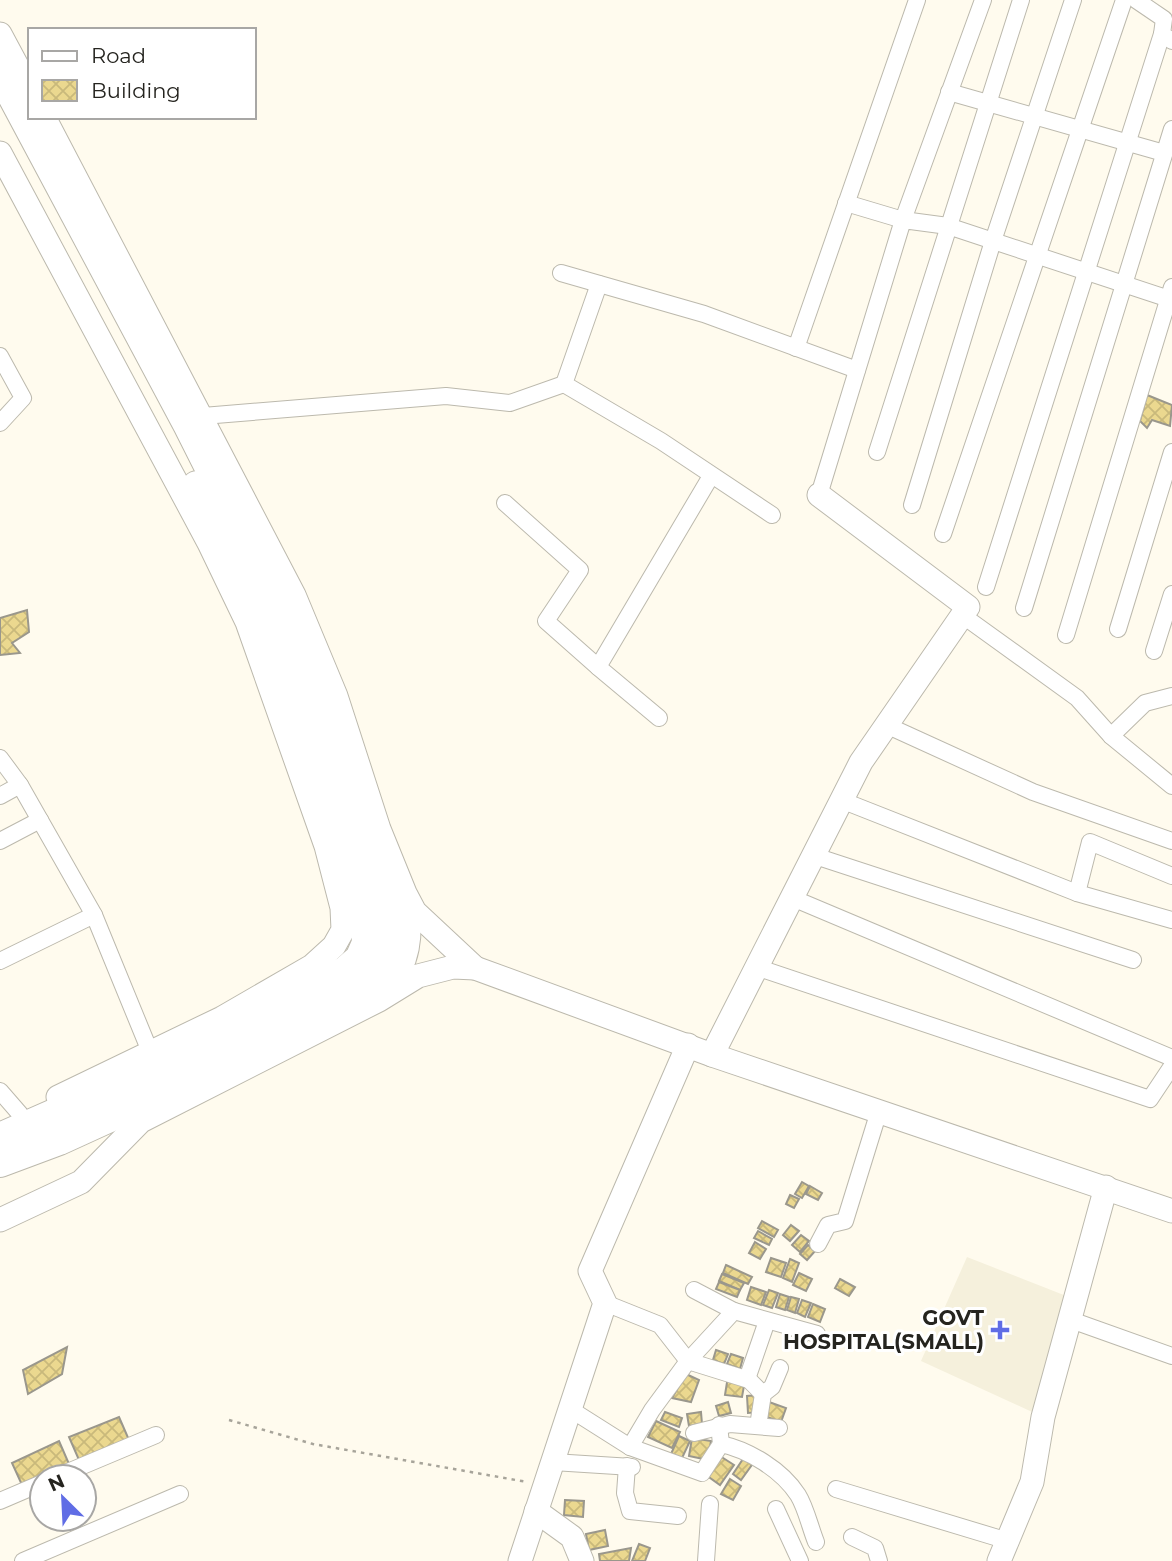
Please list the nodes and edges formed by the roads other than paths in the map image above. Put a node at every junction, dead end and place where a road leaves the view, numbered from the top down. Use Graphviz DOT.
graph roads {
  1 [pos="917,0"];
  2 [pos="983,0"];
  3 [pos="1021,0"];
  4 [pos="1073,0"];
  5 [pos="1124,0"];
  6 [pos="1136,0"];
  7 [pos="0,34"];
  8 [pos="1167,37"];
  9 [pos="0,72"];
  10 [pos="28,86"];
  11 [pos="949,92"];
  12 [pos="988,103"];
  13 [pos="0,116"];
  14 [pos="1034,117"];
  15 [pos="45,119"];
  16 [pos="1172,129"];
  17 [pos="1080,130"];
  18 [pos="1128,143"];
  19 [pos="0,153"];
  20 [pos="1164,153"];
  21 [pos="846,202"];
  22 [pos="903,220"];
  23 [pos="948,226"];
  24 [pos="993,240"];
  25 [pos="1037,255"];
  26 [pos="1087,272"];
  27 [pos="561,273"];
  28 [pos="600,284"];
  29 [pos="1124,284"];
  30 [pos="1171,295"];
  31 [pos="796,348"];
  32 [pos="0,356"];
  33 [pos="857,370"];
  34 [pos="564,384"];
  35 [pos="203,416"];
  36 [pos="0,423"];
  37 [pos="877,452"];
  38 [pos="1172,452"];
  39 [pos="711,477"];
  40 [pos="819,495"];
  41 [pos="505,503"];
  42 [pos="912,505"];
  43 [pos="772,515"];
  44 [pos="943,534"];
  45 [pos="986,587"];
  46 [pos="1172,594"];
  47 [pos="1024,608"];
  48 [pos="962,615"];
  49 [pos="1118,629"];
  50 [pos="1066,635"];
  51 [pos="1154,651"];
  52 [pos="598,667"];
  53 [pos="1172,696"];
  54 [pos="659,718"];
  55 [pos="886,725"];
  56 [pos="1111,736"];
  57 [pos="0,758"];
  58 [pos="20,785"];
  59 [pos="1172,786"];
  60 [pos="0,796"];
  61 [pos="841,800"];
  62 [pos="40,820"];
  63 [pos="0,841"];
  64 [pos="1172,841"];
  65 [pos="337,850"];
  66 [pos="812,855"];
  67 [pos="1172,876"];
  68 [pos="405,893"];
  69 [pos="1077,893"];
  70 [pos="790,897"];
  71 [pos="94,915"];
  72 [pos="1172,920"];
  73 [pos="1133,960"];
  74 [pos="0,961"];
  75 [pos="756,967"];
  76 [pos="475,968"];
  77 [pos="379,1000"];
  78 [pos="271,1001"];
  79 [pos="688,1045"];
  80 [pos="151,1054"];
  81 [pos="712,1055"];
  82 [pos="1172,1058"];
  83 [pos="1172,1066"];
  84 [pos="0,1091"];
  85 [pos="879,1111"];
  86 [pos="10,1118"];
  87 [pos="0,1138"];
  88 [pos="0,1162"];
  89 [pos="1106,1187"];
  90 [pos="1172,1211"];
  91 [pos="0,1220"];
  92 [pos="818,1244"];
  93 [pos="694,1290"];
  94 [pos="605,1303"];
  95 [pos="734,1311"];
  96 [pos="1071,1320"];
  97 [pos="767,1321"];
  98 [pos="817,1335"];
  99 [pos="1172,1356"];
  100 [pos="688,1361"];
  101 [pos="780,1368"];
  102 [pos="747,1379"];
  103 [pos="763,1394"];
  104 [pos="570,1409"];
  105 [pos="719,1426"];
  106 [pos="758,1426"];
  107 [pos="779,1428"];
  108 [pos="694,1433"];
  109 [pos="156,1435"];
  110 [pos="721,1444"];
  111 [pos="630,1447"];
  112 [pos="553,1462"];
  113 [pos="89,1463"];
  114 [pos="28,1489"];
  115 [pos="836,1489"];
  116 [pos="180,1494"];
  117 [pos="0,1501"];
  118 [pos="710,1504"];
  119 [pos="776,1509"];
  120 [pos="536,1511"];
  121 [pos="678,1516"];
  122 [pos="852,1537"];
  123 [pos="816,1542"];
  124 [pos="1004,1551"];
  125 [pos="23,1561"];
  126 [pos="520,1561"];
  127 [pos="582,1561"];
  128 [pos="706,1561"];
  129 [pos="800,1561"];
  130 [pos="879,1561"];
  1 -- 21 [label="street"];
  2 -- 11 [label="street"];
  3 -- 12 [label="street"];
  4 -- 14 [label="street"];
  5 -- 17 [label="street"];
  6 -- 8 [label="street"];
  7 -- 10 [label="main road"];
  8 -- 18 [label="street"];
  9 -- 88 [label="highway"];
  11 -- 12 [label="street"];
  11 -- 22 [label="street"];
  12 -- 14 [label="street"];
  12 -- 23 [label="street"];
  13 -- 65 [label="highway"];
  14 -- 17 [label="street"];
  14 -- 24 [label="street"];
  15 -- 35 [label="main road"];
  16 -- 20 [label="street"];
  17 -- 18 [label="street"];
  17 -- 25 [label="street"];
  18 -- 20 [label="street"];
  18 -- 26 [label="street"];
  19 -- 65 [label="main road"];
  20 -- 29 [label="street"];
  21 -- 22 [label="street"];
  21 -- 31 [label="street"];
  22 -- 23 [label="street"];
  22 -- 33 [label="street"];
  23 -- 24 [label="street"];
  23 -- 37 [label="street"];
  24 -- 25 [label="street"];
  24 -- 42 [label="street"];
  25 -- 26 [label="street"];
  25 -- 44 [label="street"];
  26 -- 29 [label="street"];
  26 -- 45 [label="street"];
  27 -- 28 [label="street"];
  28 -- 31 [label="street"];
  28 -- 34 [label="street"];
  29 -- 30 [label="street"];
  29 -- 47 [label="street"];
  30 -- 50 [label="street"];
  31 -- 33 [label="street"];
  32 -- 36 [label="street"];
  33 -- 40 [label="street"];
  34 -- 35 [label="street"];
  34 -- 39 [label="street"];
  35 -- 68 [label="main road"];
  38 -- 49 [label="street"];
  39 -- 43 [label="street"];
  39 -- 52 [label="street"];
  40 -- 48 [label="main road"];
  41 -- 52 [label="street"];
  46 -- 51 [label="street"];
  48 -- 55 [label="main road"];
  48 -- 56 [label="street"];
  52 -- 54 [label="street"];
  53 -- 56 [label="street"];
  55 -- 61 [label="main road"];
  55 -- 64 [label="street"];
  56 -- 59 [label="street"];
  57 -- 58 [label="street"];
  58 -- 60 [label="street"];
  58 -- 62 [label="street"];
  61 -- 66 [label="main road"];
  61 -- 69 [label="street"];
  62 -- 63 [label="street"];
  62 -- 71 [label="street"];
  65 -- 78 [label="highway"];
  66 -- 70 [label="main road"];
  66 -- 73 [label="street"];
  67 -- 69 [label="street"];
  68 -- 76 [label="main road"];
  68 -- 77 [label="main road"];
  69 -- 72 [label="street"];
  70 -- 75 [label="main road"];
  70 -- 82 [label="street"];
  71 -- 74 [label="street"];
  71 -- 80 [label="street"];
  75 -- 81 [label="main road"];
  75 -- 83 [label="street"];
  76 -- 77 [label="main road"];
  76 -- 79 [label="main road"];
  77 -- 91 [label="main road"];
  78 -- 80 [label="main road"];
  78 -- 87 [label="highway"];
  79 -- 81 [label="main road"];
  79 -- 94 [label="main road"];
  80 -- 86 [label="main road"];
  81 -- 85 [label="main road"];
  84 -- 86 [label="street"];
  85 -- 89 [label="main road"];
  85 -- 92 [label="street"];
  89 -- 90 [label="main road"];
  89 -- 96 [label="main road"];
  93 -- 95 [label="street"];
  94 -- 100 [label="street"];
  94 -- 104 [label="main road"];
  95 -- 97 [label="street"];
  95 -- 100 [label="street"];
  96 -- 99 [label="street"];
  96 -- 124 [label="main road"];
  97 -- 98 [label="street"];
  97 -- 102 [label="street"];
  100 -- 102 [label="street"];
  100 -- 111 [label="street"];
  101 -- 103 [label="street"];
  102 -- 103 [label="street"];
  103 -- 106 [label="street"];
  104 -- 111 [label="street"];
  104 -- 112 [label="main road"];
  105 -- 106 [label="street"];
  105 -- 108 [label="street"];
  105 -- 110 [label="street"];
  106 -- 107 [label="street"];
  109 -- 113 [label="street"];
  110 -- 111 [label="street"];
  110 -- 123 [label="street"];
  112 -- 120 [label="main road"];
  112 -- 121 [label="street"];
  114 -- 117 [label="street"];
  115 -- 124 [label="street"];
  116 -- 125 [label="street"];
  118 -- 128 [label="street"];
  119 -- 129 [label="street"];
  120 -- 126 [label="main road"];
  120 -- 127 [label="main road"];
  122 -- 130 [label="street"];
}
